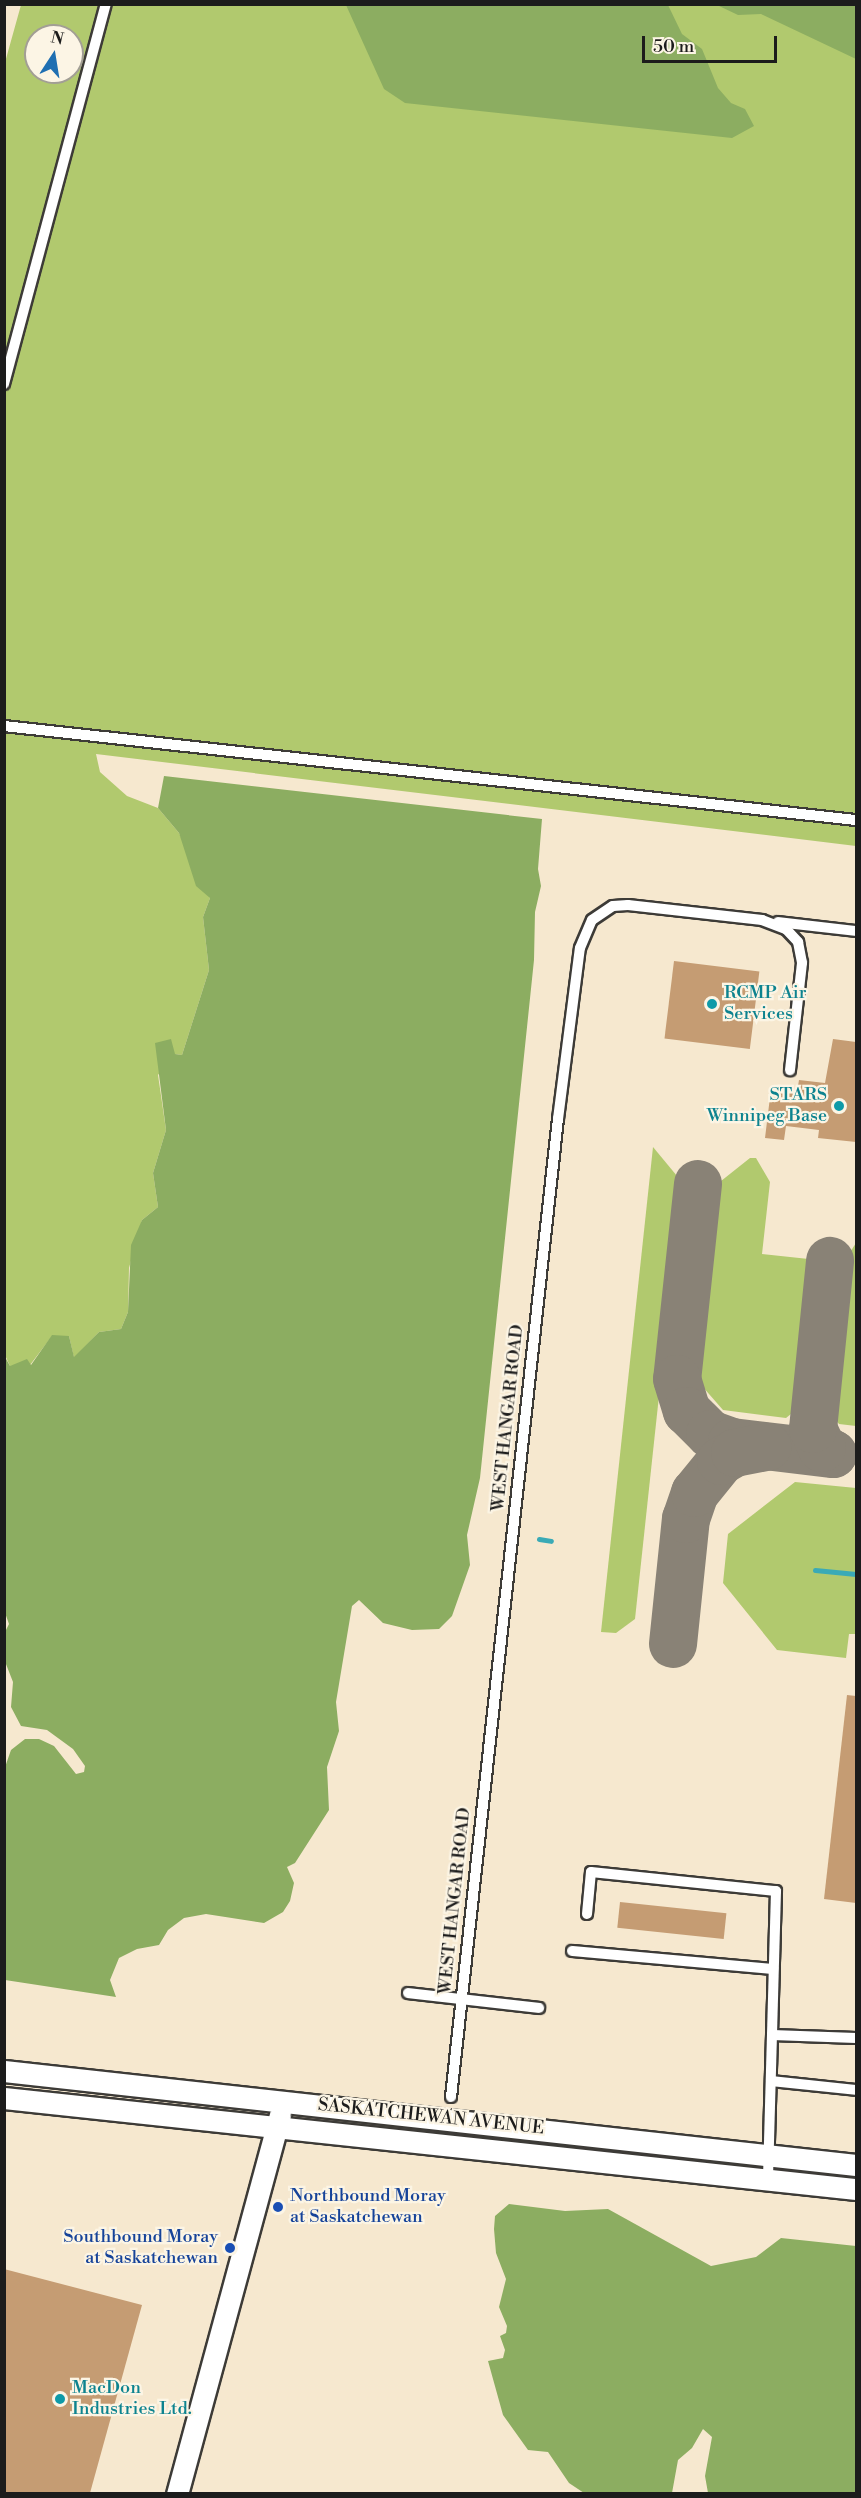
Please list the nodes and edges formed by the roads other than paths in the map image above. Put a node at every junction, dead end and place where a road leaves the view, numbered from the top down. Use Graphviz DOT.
graph roads {
  1 [pos="106,4"];
  2 [pos="4,384"];
  3 [pos="4,726"];
  4 [pos="856,820"];
  5 [pos="762,920"];
  6 [pos="856,931"];
  7 [pos="790,1070"];
  8 [pos="588,1914"];
  9 [pos="572,1951"];
  10 [pos="773,1969"];
  11 [pos="408,1993"];
  12 [pos="461,2000"];
  13 [pos="539,2008"];
  14 [pos="772,2035"];
  15 [pos="856,2038"];
  16 [pos="4,2071"];
  17 [pos="771,2081"];
  18 [pos="856,2090"];
  19 [pos="451,2097"];
  20 [pos="4,2098"];
  21 [pos="282,2102"];
  22 [pos="277,2129"];
  23 [pos="770,2153"];
  24 [pos="856,2165"];
  25 [pos="768,2179"];
  26 [pos="856,2189"];
  27 [pos="177,2493"];
  1 -- 2 [label="lane"];
  3 -- 4 [label="lane"];
  5 -- 6 [label="lane, WEST HANGAR ROAD"];
  5 -- 7 [label="lane, WEST HANGAR ROAD"];
  5 -- 12 [label="lane, WEST HANGAR ROAD"];
  8 -- 10 [label="lane"];
  9 -- 10 [label="lane"];
  10 -- 14 [label="lane"];
  11 -- 12 [label="lane"];
  12 -- 13 [label="lane"];
  12 -- 19 [label="lane, WEST HANGAR ROAD"];
  14 -- 15 [label="lane"];
  14 -- 17 [label="lane"];
  16 -- 21 [label="street, SASKATCHEWAN AVENUE"];
  17 -- 18 [label="lane"];
  17 -- 23 [label="lane"];
  20 -- 22 [label="street, SASKATCHEWAN AVENUE"];
  21 -- 22 [label="street"];
  21 -- 23 [label="street, SASKATCHEWAN AVENUE"];
  22 -- 25 [label="street, SASKATCHEWAN AVENUE"];
  22 -- 27 [label="street"];
  23 -- 24 [label="street, SASKATCHEWAN AVENUE"];
  23 -- 25 [label="lane"];
  25 -- 26 [label="street, SASKATCHEWAN AVENUE"];
}
